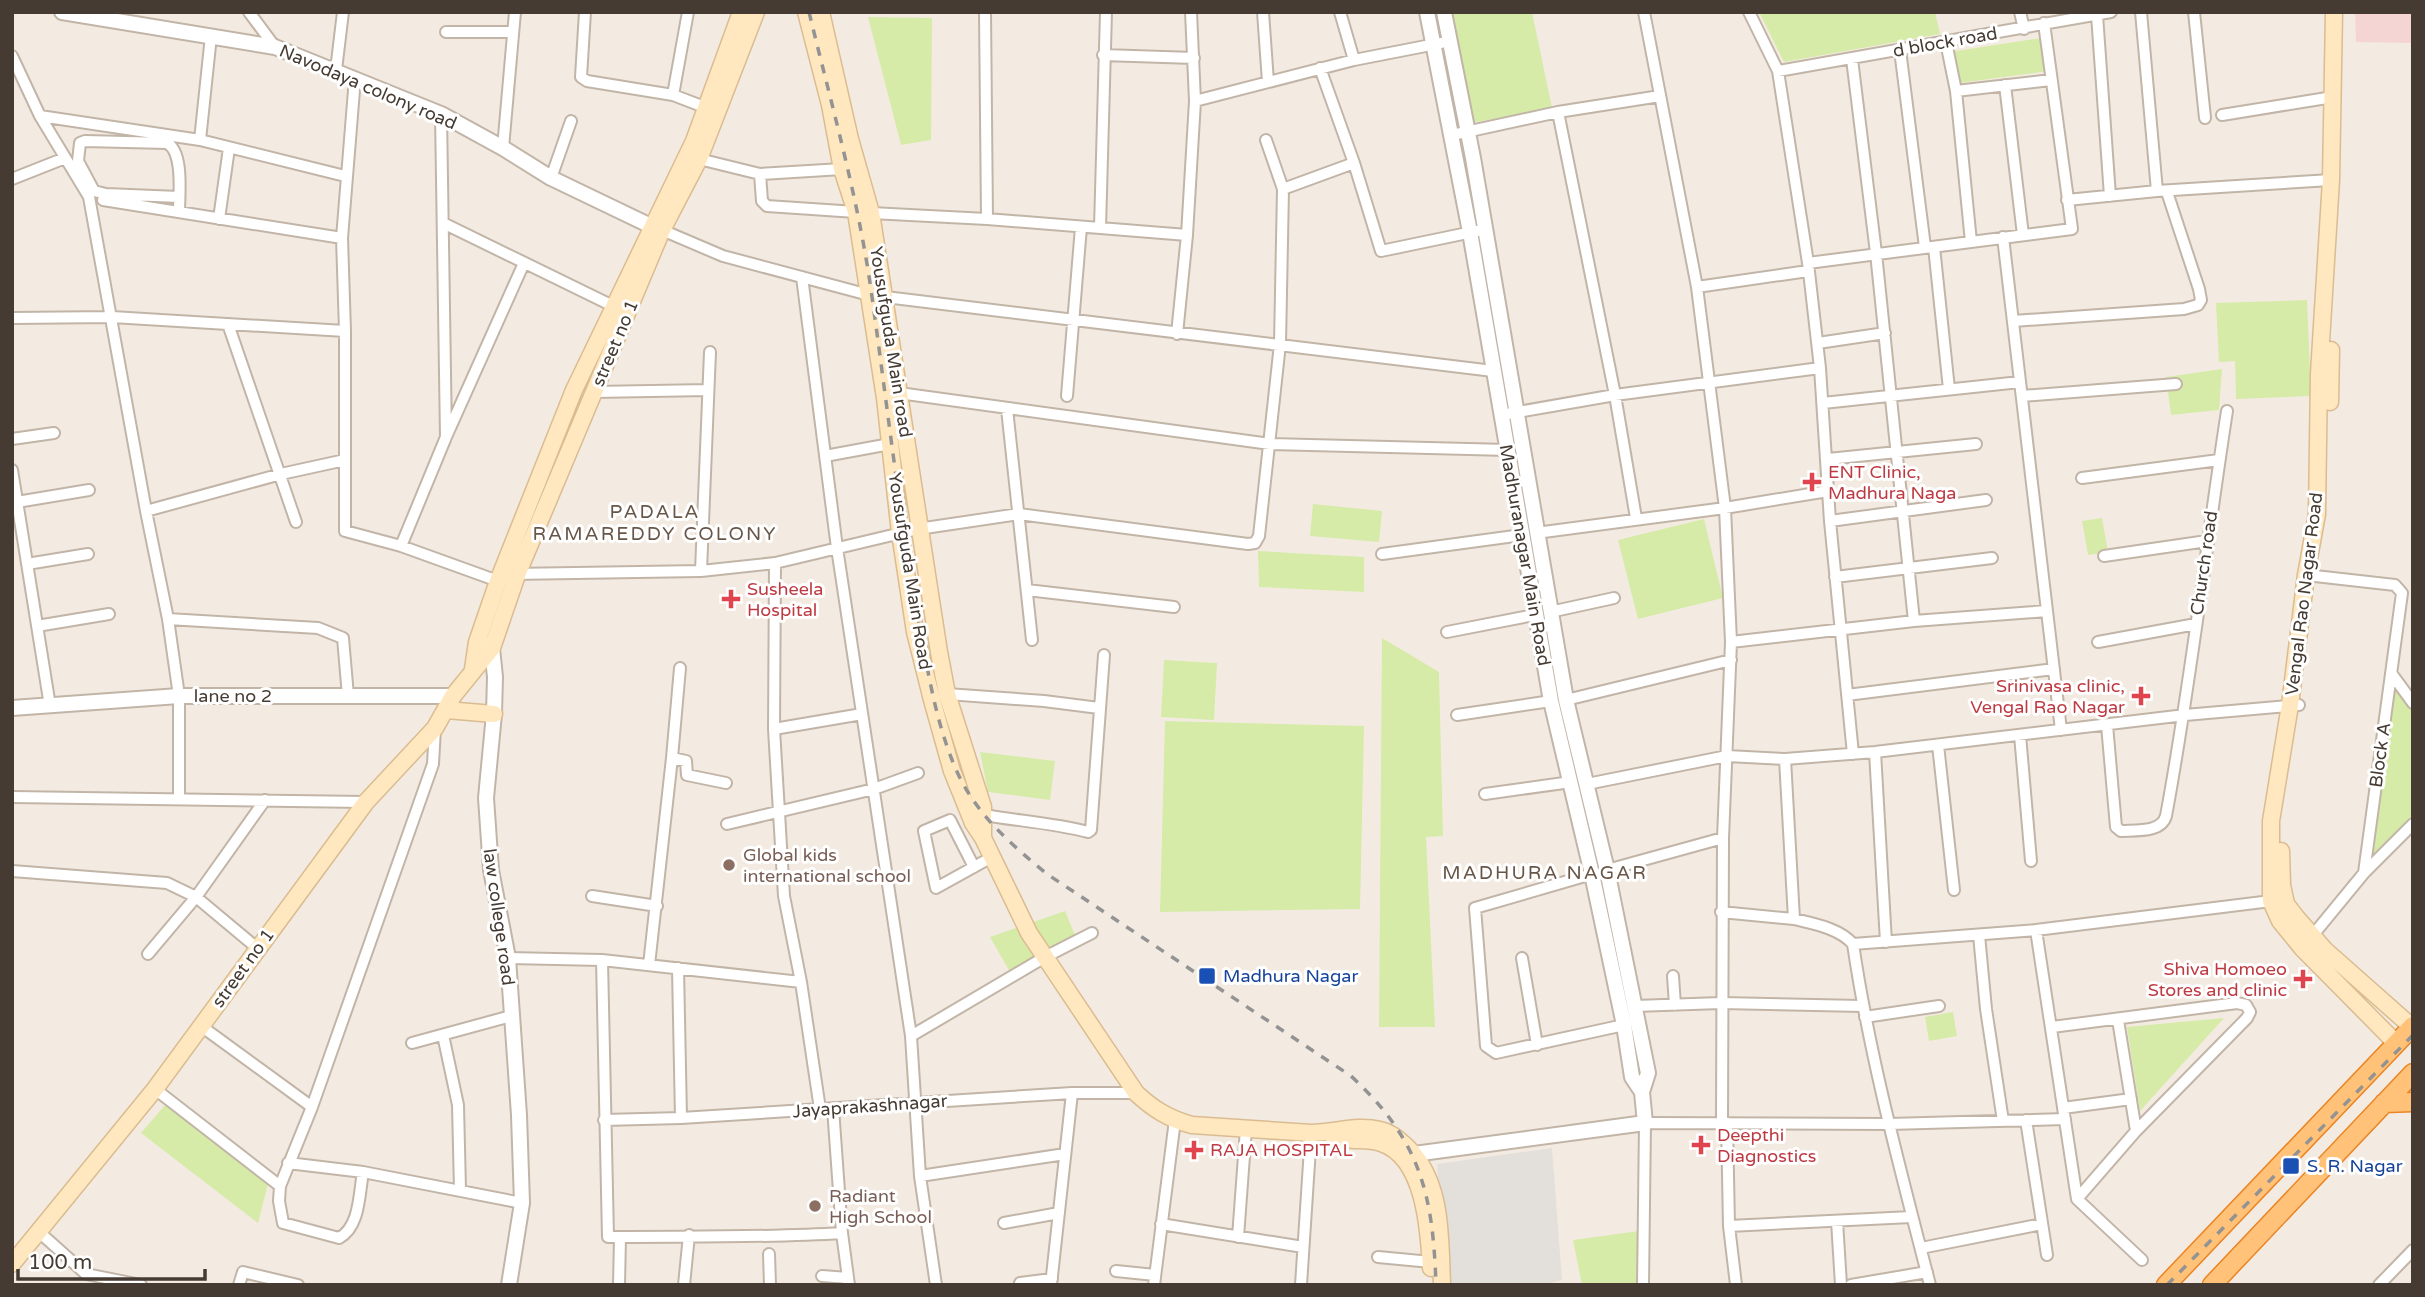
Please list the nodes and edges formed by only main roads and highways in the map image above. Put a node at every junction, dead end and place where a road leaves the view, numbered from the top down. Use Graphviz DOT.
graph roads {
  1 [pos="741,12"];
  2 [pos="756,12"];
  3 [pos="806,12"];
  4 [pos="821,12"];
  5 [pos="2334,12"];
  6 [pos="2344,12"];
  7 [pos="705,128"];
  8 [pos="2335,156"];
  9 [pos="864,213"];
  10 [pos="657,228"];
  11 [pos="877,296"];
  12 [pos="506,576"];
  13 [pos="450,703"];
  14 [pos="2294,705"];
  15 [pos="494,714"];
  16 [pos="983,838"];
  17 [pos="2412,1027"];
  18 [pos="2396,1044"];
  19 [pos="2413,1073"];
  20 [pos="2413,1102"];
  21 [pos="2384,1103"];
  22 [pos="1329,1133"];
  23 [pos="12,1264"];
  24 [pos="1432,1285"];
  25 [pos="1442,1285"];
  26 [pos="2166,1285"];
  27 [pos="2212,1285"];
  1 -- 7 [label="main road, street no 1"];
  2 -- 7 [label="main road, street no 1"];
  3 -- 9 [label="main road, Yousufguda Main Road"];
  4 -- 9 [label="main road"];
  5 -- 8 [label="main road, Vengal Rao Nagar Road"];
  6 -- 8 [label="main road, Vengal Rao Nagar Road"];
  7 -- 10 [label="main road, street no 1"];
  7 -- 10 [label="main road, street no 1"];
  8 -- 14 [label="main road, Vengal Rao Nagar Road"];
  9 -- 11 [label="main road, Yousufguda Main Road"];
  10 -- 12 [label="main road, street no 1"];
  10 -- 12 [label="main road, street no 1"];
  11 -- 16 [label="main road, Yousufguda Main road"];
  11 -- 16 [label="main road, Yousufguda Main Road"];
  12 -- 13 [label="main road, street no 1"];
  13 -- 15 [label="main road"];
  13 -- 23 [label="main road, street no 1"];
  14 -- 17 [label="main road, Vengal Rao Nagar Road"];
  14 -- 18 [label="main road, Vengal Rao Nagar Road"];
  16 -- 22 [label="main road, Yousufguda Main Road"];
  17 -- 18 [label="highway"];
  18 -- 26 [label="highway"];
  19 -- 21 [label="highway"];
  20 -- 21 [label="highway"];
  21 -- 27 [label="highway"];
  22 -- 24 [label="main road, Yousufguda Main Road"];
  22 -- 25 [label="main road, Yousufguda Main Road"];
}
